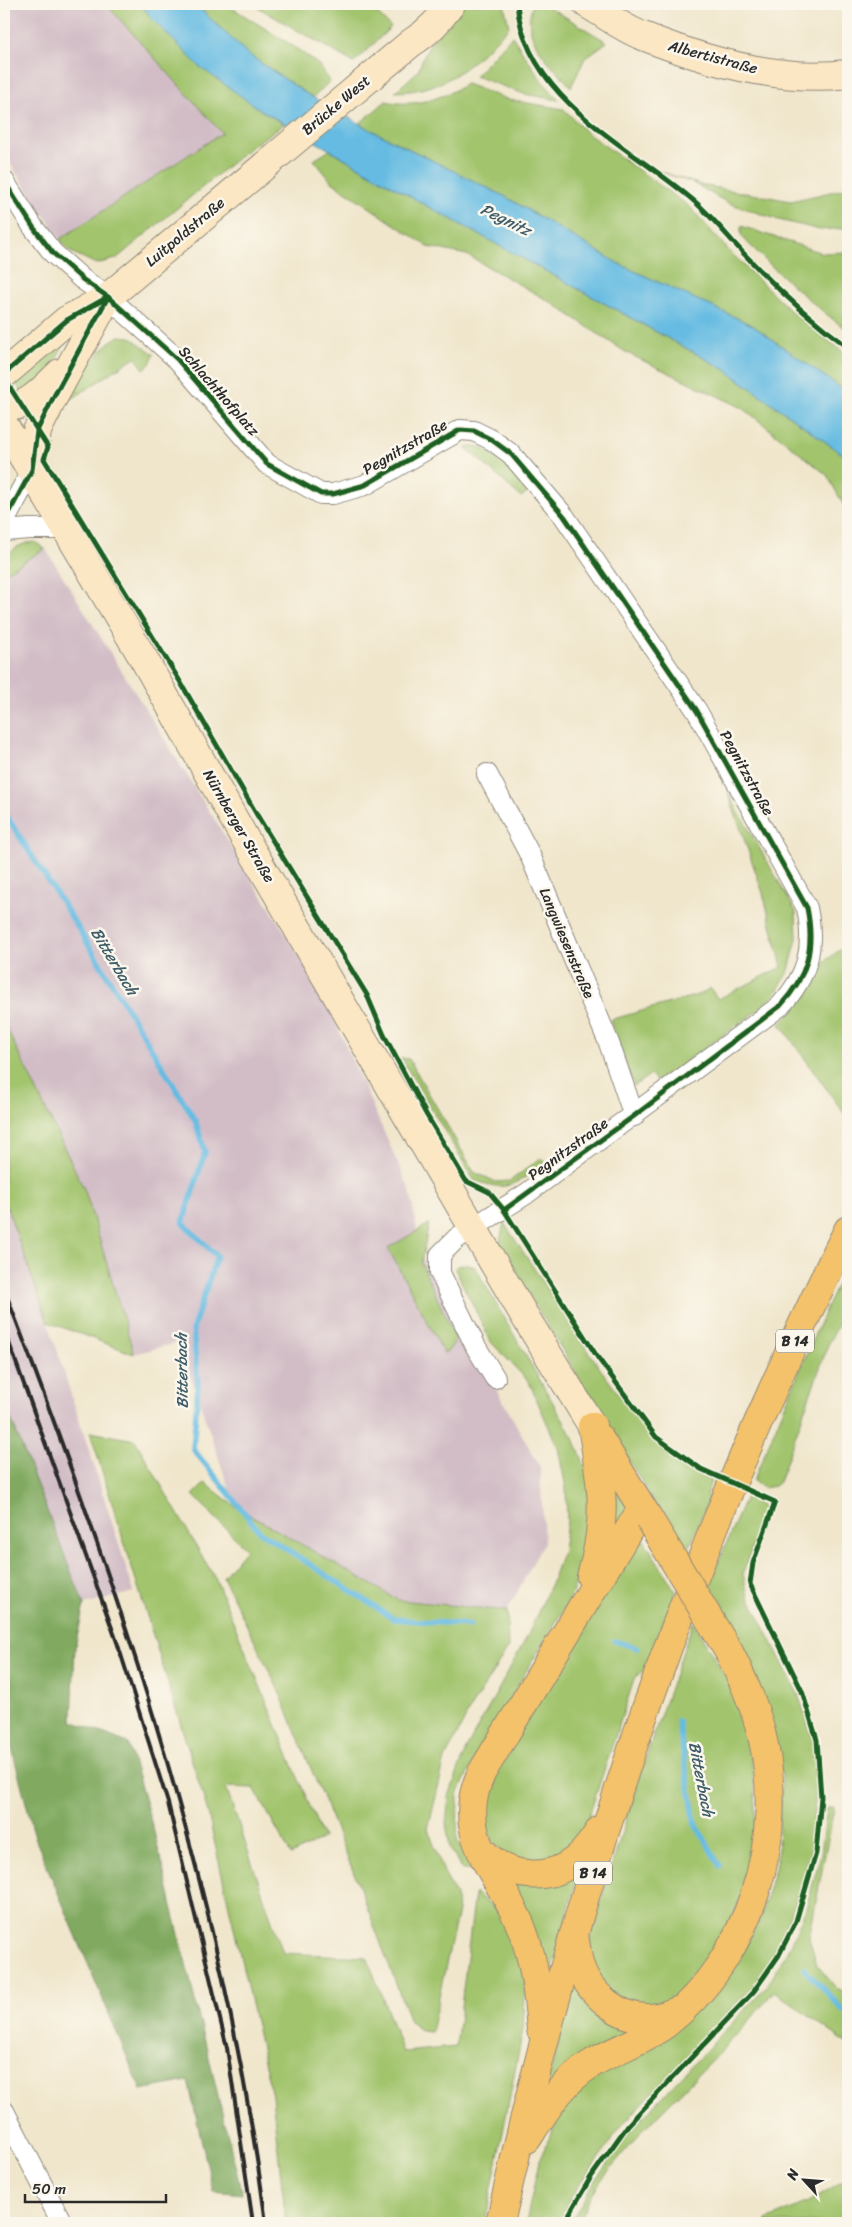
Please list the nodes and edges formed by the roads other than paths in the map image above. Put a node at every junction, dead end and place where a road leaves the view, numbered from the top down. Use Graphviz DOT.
graph roads {
  1 [pos="436,4"];
  2 [pos="451,4"];
  3 [pos="587,4"];
  4 [pos="411,43"];
  5 [pos="848,74"];
  6 [pos="261,168"];
  7 [pos="4,181"];
  8 [pos="108,297"];
  9 [pos="72,362"];
  10 [pos="4,374"];
  11 [pos="4,403"];
  12 [pos="4,425"];
  13 [pos="32,470"];
  14 [pos="332,494"];
  15 [pos="4,522"];
  16 [pos="65,529"];
  17 [pos="4,531"];
  18 [pos="487,774"];
  19 [pos="634,1116"];
  20 [pos="473,1229"];
  21 [pos="848,1230"];
  22 [pos="494,1378"];
  23 [pos="592,1426"];
  24 [pos="646,1513"];
  25 [pos="579,1611"];
  26 [pos="612,1812"];
  27 [pos="479,1847"];
  28 [pos="574,1933"];
  29 [pos="681,2010"];
  30 [pos="542,2048"];
  31 [pos="4,2111"];
  32 [pos="515,2159"];
  33 [pos="62,2223"];
  34 [pos="500,2223"];
  1 -- 4 [label="main road"];
  2 -- 4 [label="main road"];
  3 -- 5 [label="main road, Albertistraße"];
  4 -- 6 [label="main road, Brücke West"];
  6 -- 8 [label="main road, Luitpoldstraße"];
  7 -- 8 [label="street, Schlachthofplatz"];
  8 -- 9 [label="main road, Luitpoldstraße"];
  8 -- 10 [label="main road, Luitpoldstraße"];
  8 -- 14 [label="street, Schlachthofplatz"];
  9 -- 11 [label="main road, Luitpoldstraße"];
  9 -- 13 [label="main road, Luitpoldstraße"];
  12 -- 13 [label="main road, Nürnberger Straße"];
  13 -- 15 [label="street"];
  13 -- 16 [label="main road, Nürnberger Straße"];
  14 -- 19 [label="street, Pegnitzstraße"];
  16 -- 17 [label="street"];
  16 -- 20 [label="main road, Nürnberger Straße"];
  18 -- 19 [label="street, Langwiesenstraße"];
  19 -- 20 [label="street, Pegnitzstraße"];
  20 -- 22 [label="street"];
  20 -- 23 [label="main road, Nürnberger Straße"];
  21 -- 26 [label="main road, B 14"];
  23 -- 24 [label="main road"];
  23 -- 25 [label="main road"];
  24 -- 25 [label="main road"];
  24 -- 29 [label="main road, bridge"];
  25 -- 27 [label="main road"];
  26 -- 27 [label="main road"];
  26 -- 28 [label="main road, B 14"];
  27 -- 30 [label="main road"];
  28 -- 29 [label="main road"];
  28 -- 30 [label="main road, B 14"];
  29 -- 32 [label="main road"];
  30 -- 32 [label="main road, B 14"];
  31 -- 33 [label="street"];
  32 -- 34 [label="main road, B 14"];
}
